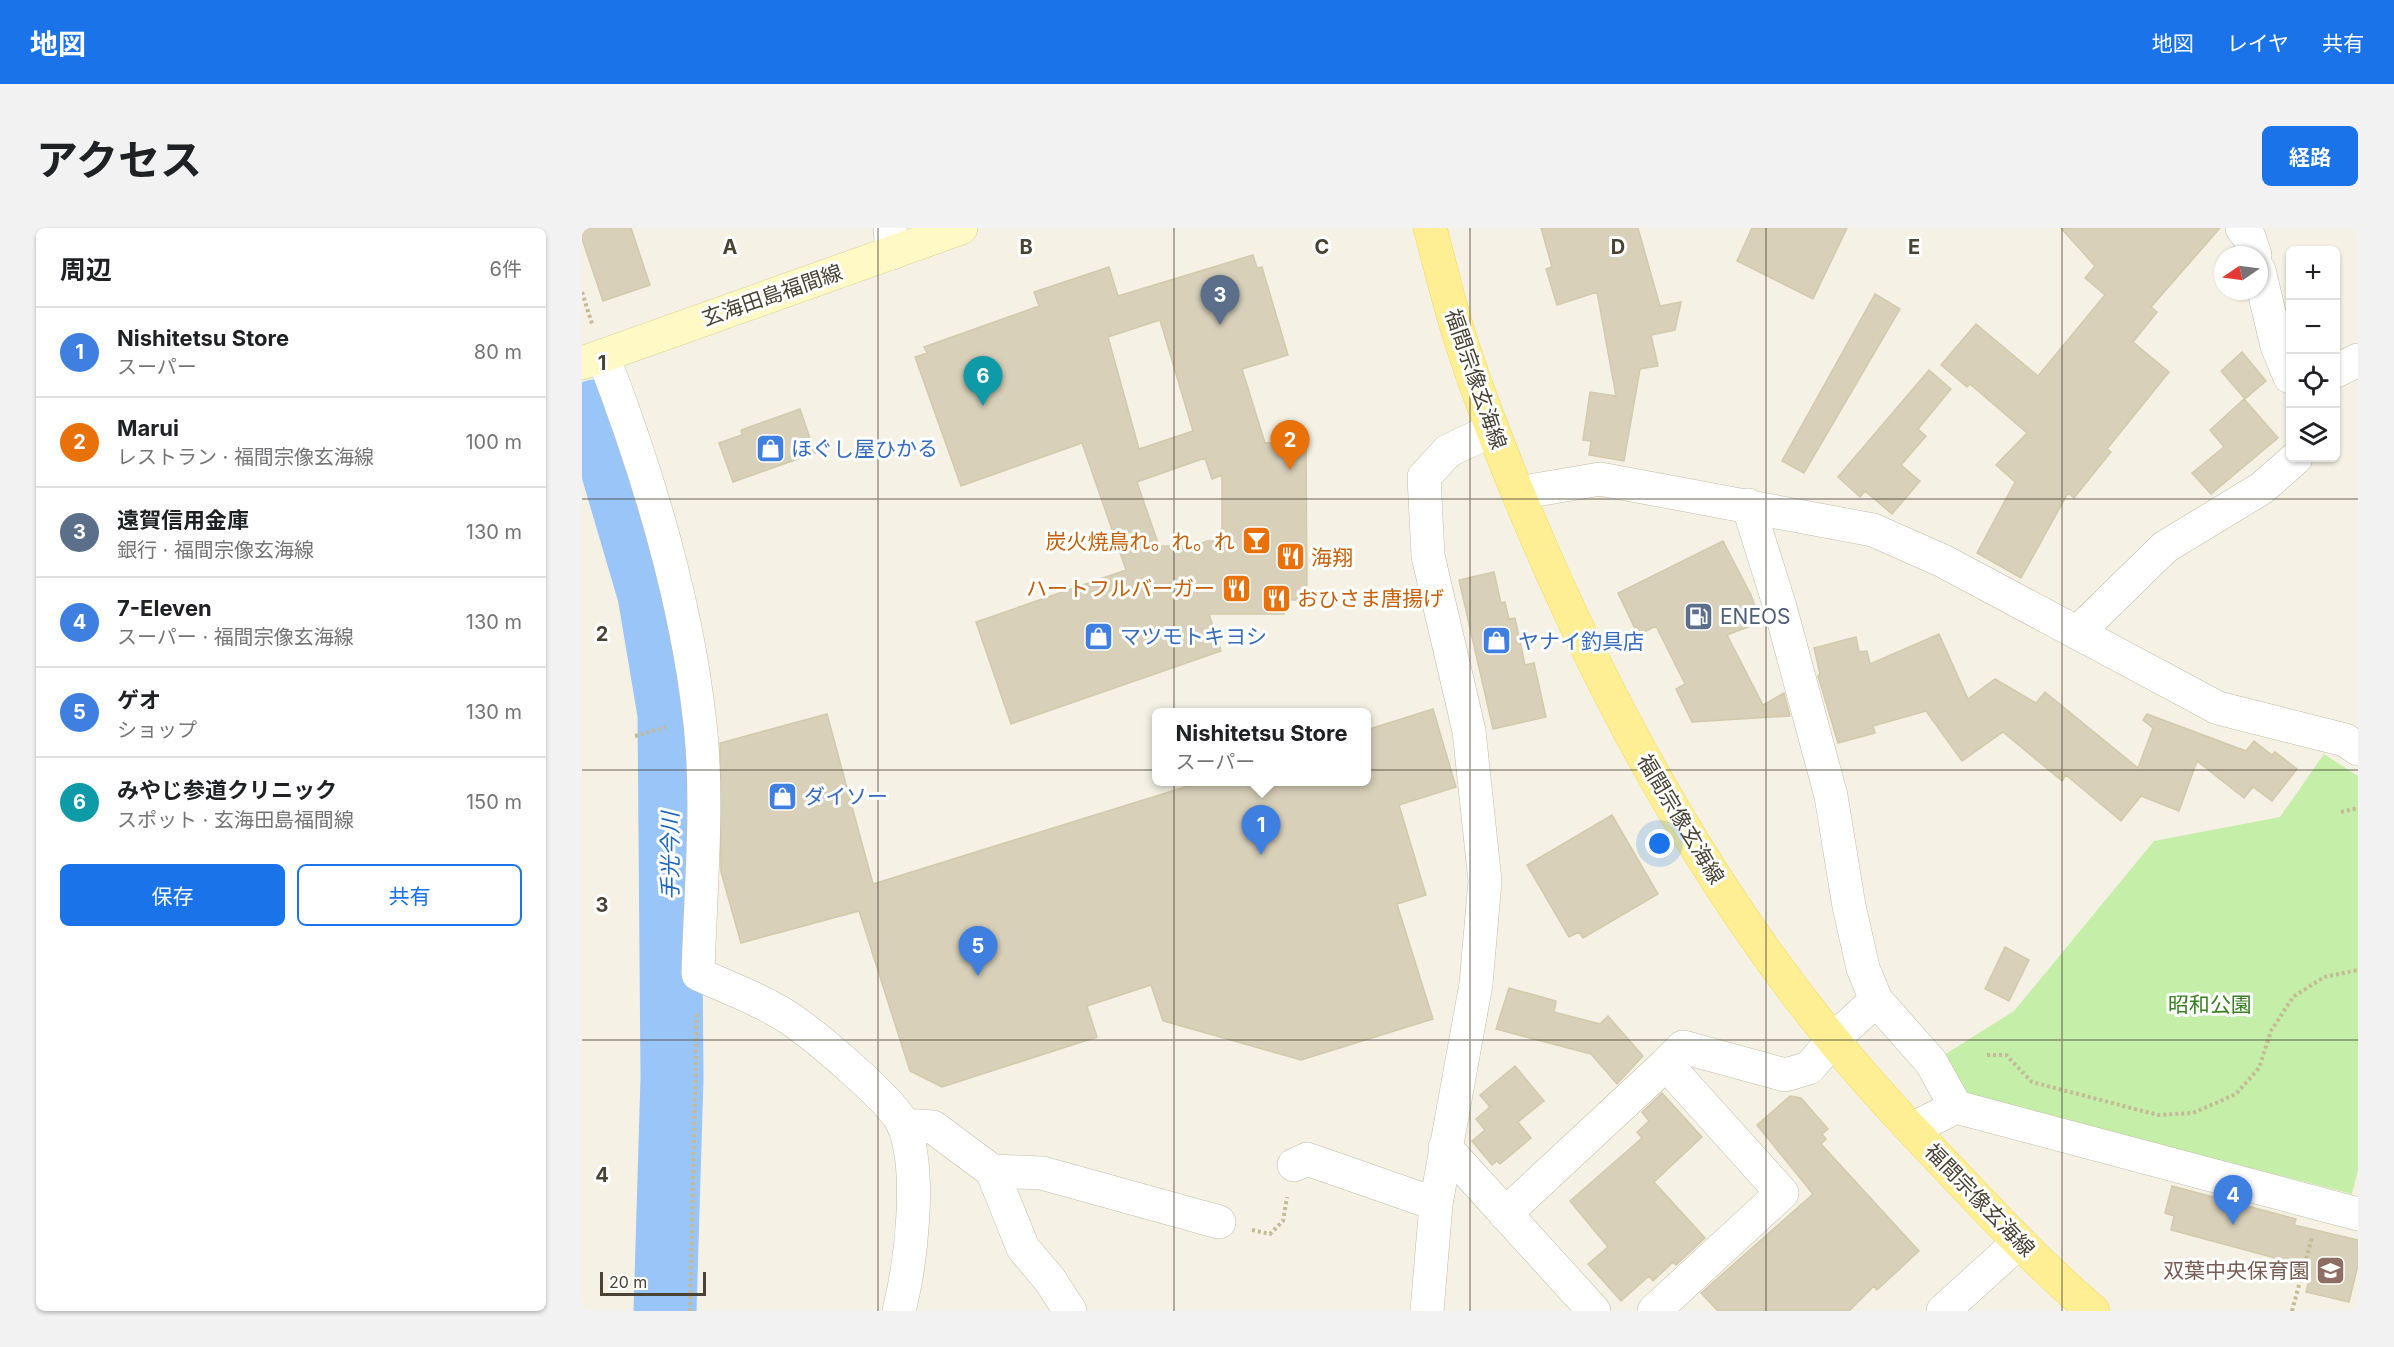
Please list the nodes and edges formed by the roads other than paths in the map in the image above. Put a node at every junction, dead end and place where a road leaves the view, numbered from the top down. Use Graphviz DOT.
graph roads {
  1 [pos="961,228"];
  2 [pos="1430,228"];
  3 [pos="2242,228"];
  4 [pos="891,241"];
  5 [pos="2252,246"];
  6 [pos="2266,300"];
  7 [pos="592,359"];
  8 [pos="2358,360"];
  9 [pos="2286,367"];
  10 [pos="2340,369"];
  11 [pos="1492,430"];
  12 [pos="2292,462"];
  13 [pos="1518,493"];
  14 [pos="1748,505"];
  15 [pos="2077,633"];
  16 [pos="2358,749"];
  17 [pos="1876,1000"];
  18 [pos="1833,1040"];
  19 [pos="1666,1064"];
  20 [pos="1956,1107"];
  21 [pos="903,1125"];
  22 [pos="1911,1129"];
  23 [pos="1445,1147"];
  24 [pos="1294,1165"];
  25 [pos="993,1171"];
  26 [pos="1436,1204"];
  27 [pos="1505,1214"];
  28 [pos="2358,1214"];
  29 [pos="1219,1222"];
  30 [pos="2019,1242"];
  31 [pos="899,1311"];
  32 [pos="1070,1311"];
  33 [pos="1427,1311"];
  34 [pos="1594,1311"];
  35 [pos="1653,1311"];
  36 [pos="1943,1311"];
  37 [pos="2092,1311"];
  1 -- 4 [label="main road, 玄海田島福間線"];
  2 -- 11 [label="main road, 福間宗像玄海線"];
  3 -- 5 [label="street"];
  4 -- 7 [label="main road, 玄海田島福間線"];
  6 -- 9 [label="street"];
  7 -- 21 [label="street"];
  8 -- 10 [label="street"];
  11 -- 13 [label="main road, 福間宗像玄海線"];
  11 -- 23 [label="street"];
  12 -- 15 [label="street"];
  13 -- 14 [label="street"];
  13 -- 18 [label="main road, 福間宗像玄海線"];
  14 -- 15 [label="street"];
  14 -- 17 [label="street"];
  15 -- 16 [label="street"];
  17 -- 18 [label="street"];
  17 -- 20 [label="street"];
  18 -- 19 [label="street"];
  18 -- 22 [label="main road, 福間宗像玄海線"];
  19 -- 27 [label="street"];
  19 -- 35 [label="street"];
  20 -- 22 [label="street"];
  20 -- 28 [label="street"];
  21 -- 25 [label="street"];
  21 -- 31 [label="street"];
  22 -- 30 [label="main road, 福間宗像玄海線"];
  23 -- 26 [label="street"];
  23 -- 27 [label="street"];
  24 -- 26 [label="street"];
  25 -- 29 [label="street"];
  25 -- 32 [label="street"];
  26 -- 33 [label="street"];
  27 -- 34 [label="street"];
  30 -- 36 [label="street"];
  30 -- 37 [label="main road, 福間宗像玄海線"];
}
